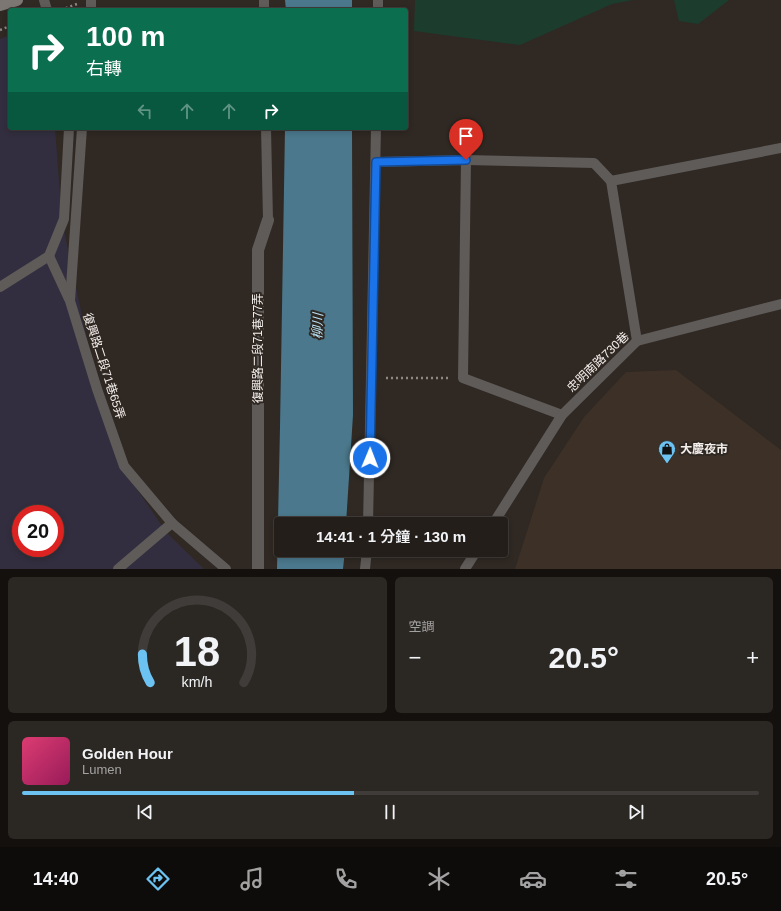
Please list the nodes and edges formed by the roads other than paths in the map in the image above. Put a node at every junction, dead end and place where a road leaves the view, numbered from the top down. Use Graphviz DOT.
graph roads {
  1 [pos="17,0"];
  2 [pos="0,5"];
  3 [pos="69,130"];
  4 [pos="82,130"];
  5 [pos="266,130"];
  6 [pos="376,130"];
  7 [pos="781,148"];
  8 [pos="466,160"];
  9 [pos="376,162"];
  10 [pos="610,181"];
  11 [pos="268,220"];
  12 [pos="49,256"];
  13 [pos="0,287"];
  14 [pos="70,300"];
  15 [pos="781,304"];
  16 [pos="637,340"];
  17 [pos="562,415"];
  18 [pos="368,517"];
  19 [pos="497,517"];
  20 [pos="172,523"];
  21 [pos="366,557"];
  22 [pos="473,557"];
  23 [pos="118,569"];
  24 [pos="226,569"];
  25 [pos="258,569"];
  26 [pos="365,569"];
  27 [pos="465,569"];
  1 -- 2 [label="street"];
  3 -- 12 [label="lane"];
  4 -- 14 [label="lane, 復興路二段71巷65弄"];
  5 -- 11 [label="lane, 復興路二段71巷77弄"];
  6 -- 9 [label="lane"];
  7 -- 10 [label="lane"];
  8 -- 9 [label="lane"];
  8 -- 10 [label="lane"];
  8 -- 17 [label="lane"];
  9 -- 18 [label="lane"];
  10 -- 16 [label="lane"];
  11 -- 25 [label="street, 復興路二段71巷77弄"];
  12 -- 13 [label="lane"];
  12 -- 14 [label="lane"];
  14 -- 20 [label="lane, 復興路二段71巷65弄"];
  15 -- 16 [label="lane, 忠明南路730巷"];
  16 -- 17 [label="lane, 忠明南路730巷"];
  17 -- 19 [label="lane, 忠明南路730巷"];
  20 -- 23 [label="lane"];
  20 -- 24 [label="lane, 復興路二段71巷65弄"];
  21 -- 26 [label="lane"];
  22 -- 27 [label="lane"];
}
